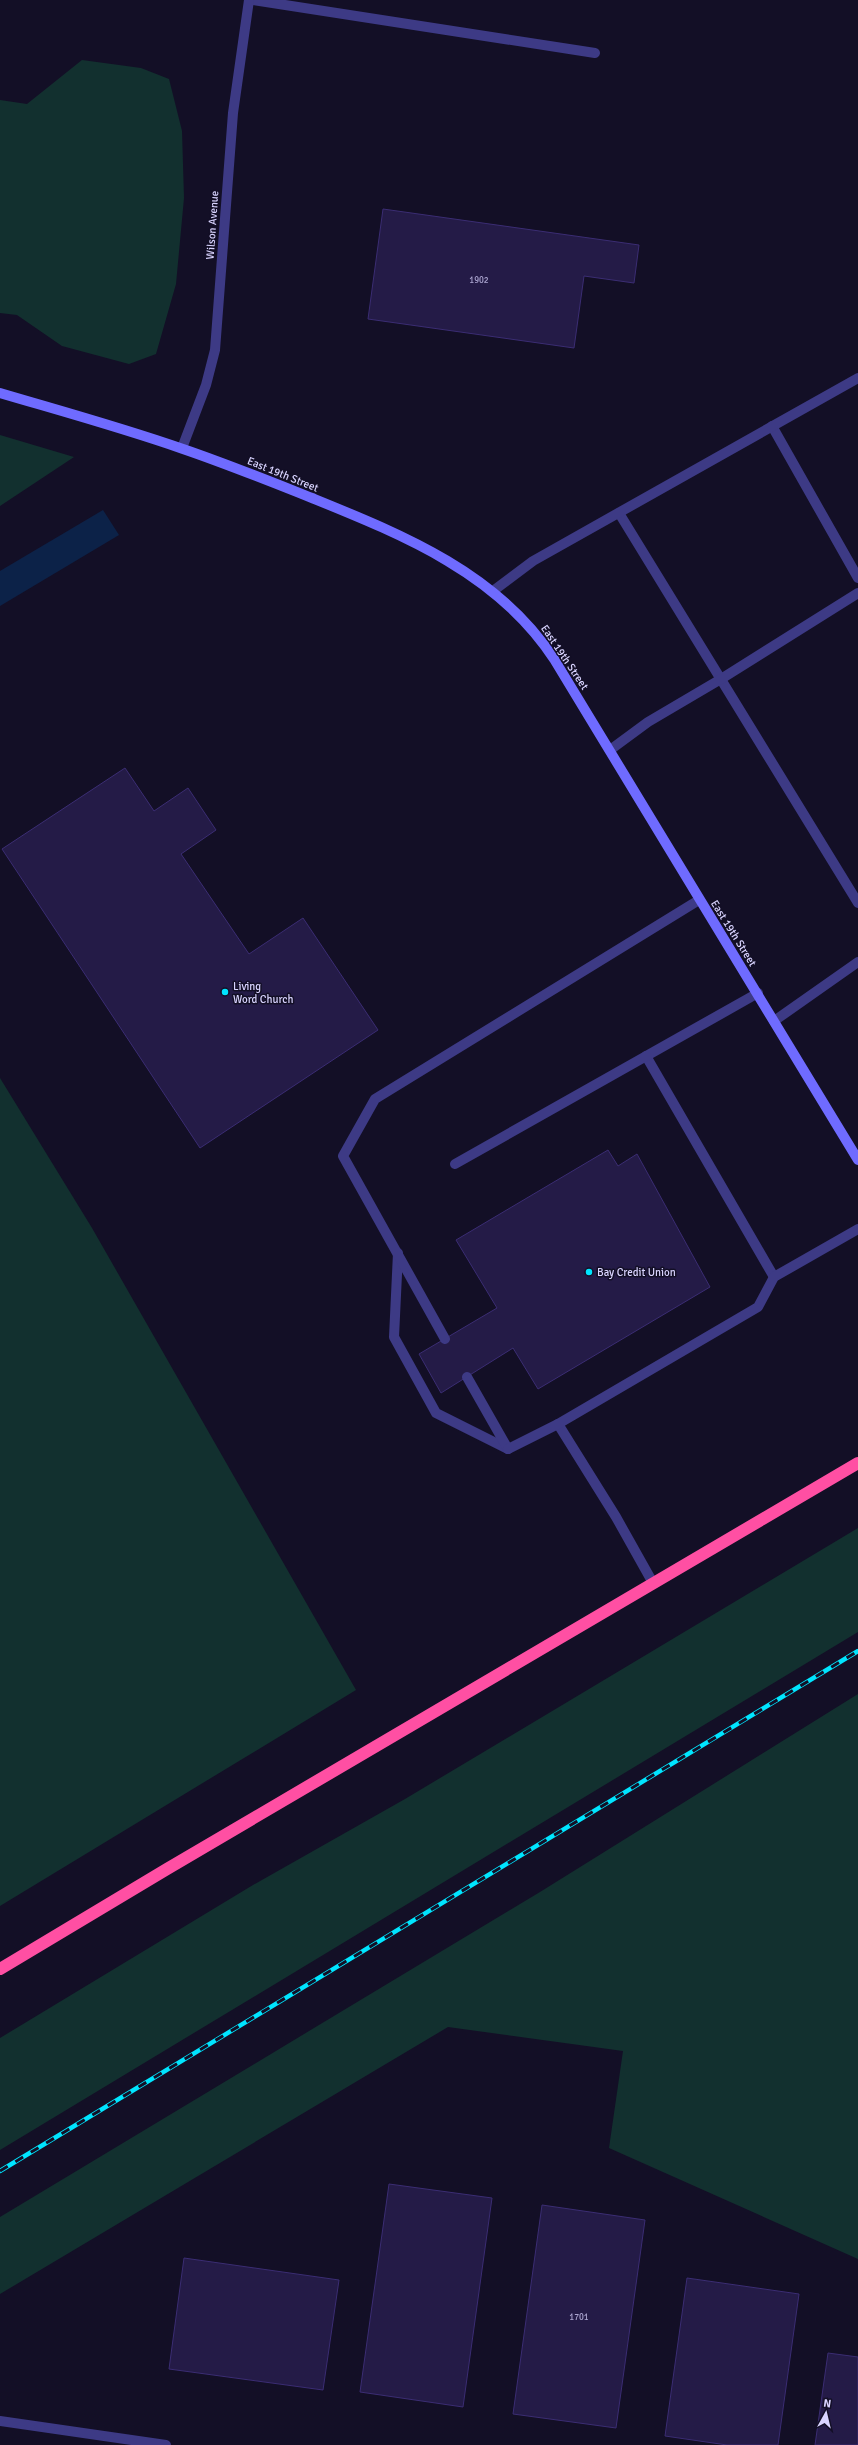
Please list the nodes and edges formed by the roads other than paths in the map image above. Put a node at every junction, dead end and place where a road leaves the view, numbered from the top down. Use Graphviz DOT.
graph roads {
  1 [pos="249,0"];
  2 [pos="254,0"];
  3 [pos="595,52"];
  4 [pos="858,378"];
  5 [pos="0,393"];
  6 [pos="772,426"];
  7 [pos="182,448"];
  8 [pos="619,513"];
  9 [pos="858,578"];
  10 [pos="493,591"];
  11 [pos="858,593"];
  12 [pos="721,679"];
  13 [pos="610,750"];
  14 [pos="699,900"];
  15 [pos="858,903"];
  16 [pos="858,962"];
  17 [pos="758,993"];
  18 [pos="774,1021"];
  19 [pos="646,1056"];
  20 [pos="858,1160"];
  21 [pos="455,1164"];
  22 [pos="858,1229"];
  23 [pos="398,1253"];
  24 [pos="774,1277"];
  25 [pos="444,1339"];
  26 [pos="467,1377"];
  27 [pos="558,1424"];
  28 [pos="508,1449"];
  29 [pos="858,1463"];
  30 [pos="654,1583"];
  31 [pos="0,1969"];
  32 [pos="0,2421"];
  33 [pos="166,2445"];
  1 -- 7 [label="street, Wilson Avenue"];
  2 -- 3 [label="street"];
  4 -- 6 [label="street"];
  5 -- 7 [label="main road, East 19th Street"];
  6 -- 8 [label="street"];
  6 -- 9 [label="street"];
  7 -- 10 [label="main road, East 19th Street"];
  8 -- 10 [label="street"];
  8 -- 12 [label="street"];
  10 -- 13 [label="main road, East 19th Street"];
  11 -- 12 [label="street"];
  12 -- 13 [label="street"];
  12 -- 15 [label="street"];
  13 -- 14 [label="main road, East 19th Street"];
  14 -- 17 [label="main road, East 19th Street"];
  14 -- 23 [label="street"];
  16 -- 18 [label="street"];
  17 -- 18 [label="main road, East 19th Street"];
  17 -- 19 [label="street"];
  18 -- 20 [label="main road, East 19th Street"];
  19 -- 21 [label="street"];
  19 -- 24 [label="street"];
  22 -- 24 [label="street"];
  23 -- 25 [label="street"];
  23 -- 28 [label="street"];
  24 -- 27 [label="street"];
  26 -- 28 [label="street"];
  27 -- 28 [label="street"];
  27 -- 30 [label="street"];
  29 -- 30 [label="highway"];
  30 -- 31 [label="highway"];
  32 -- 33 [label="street"];
}
